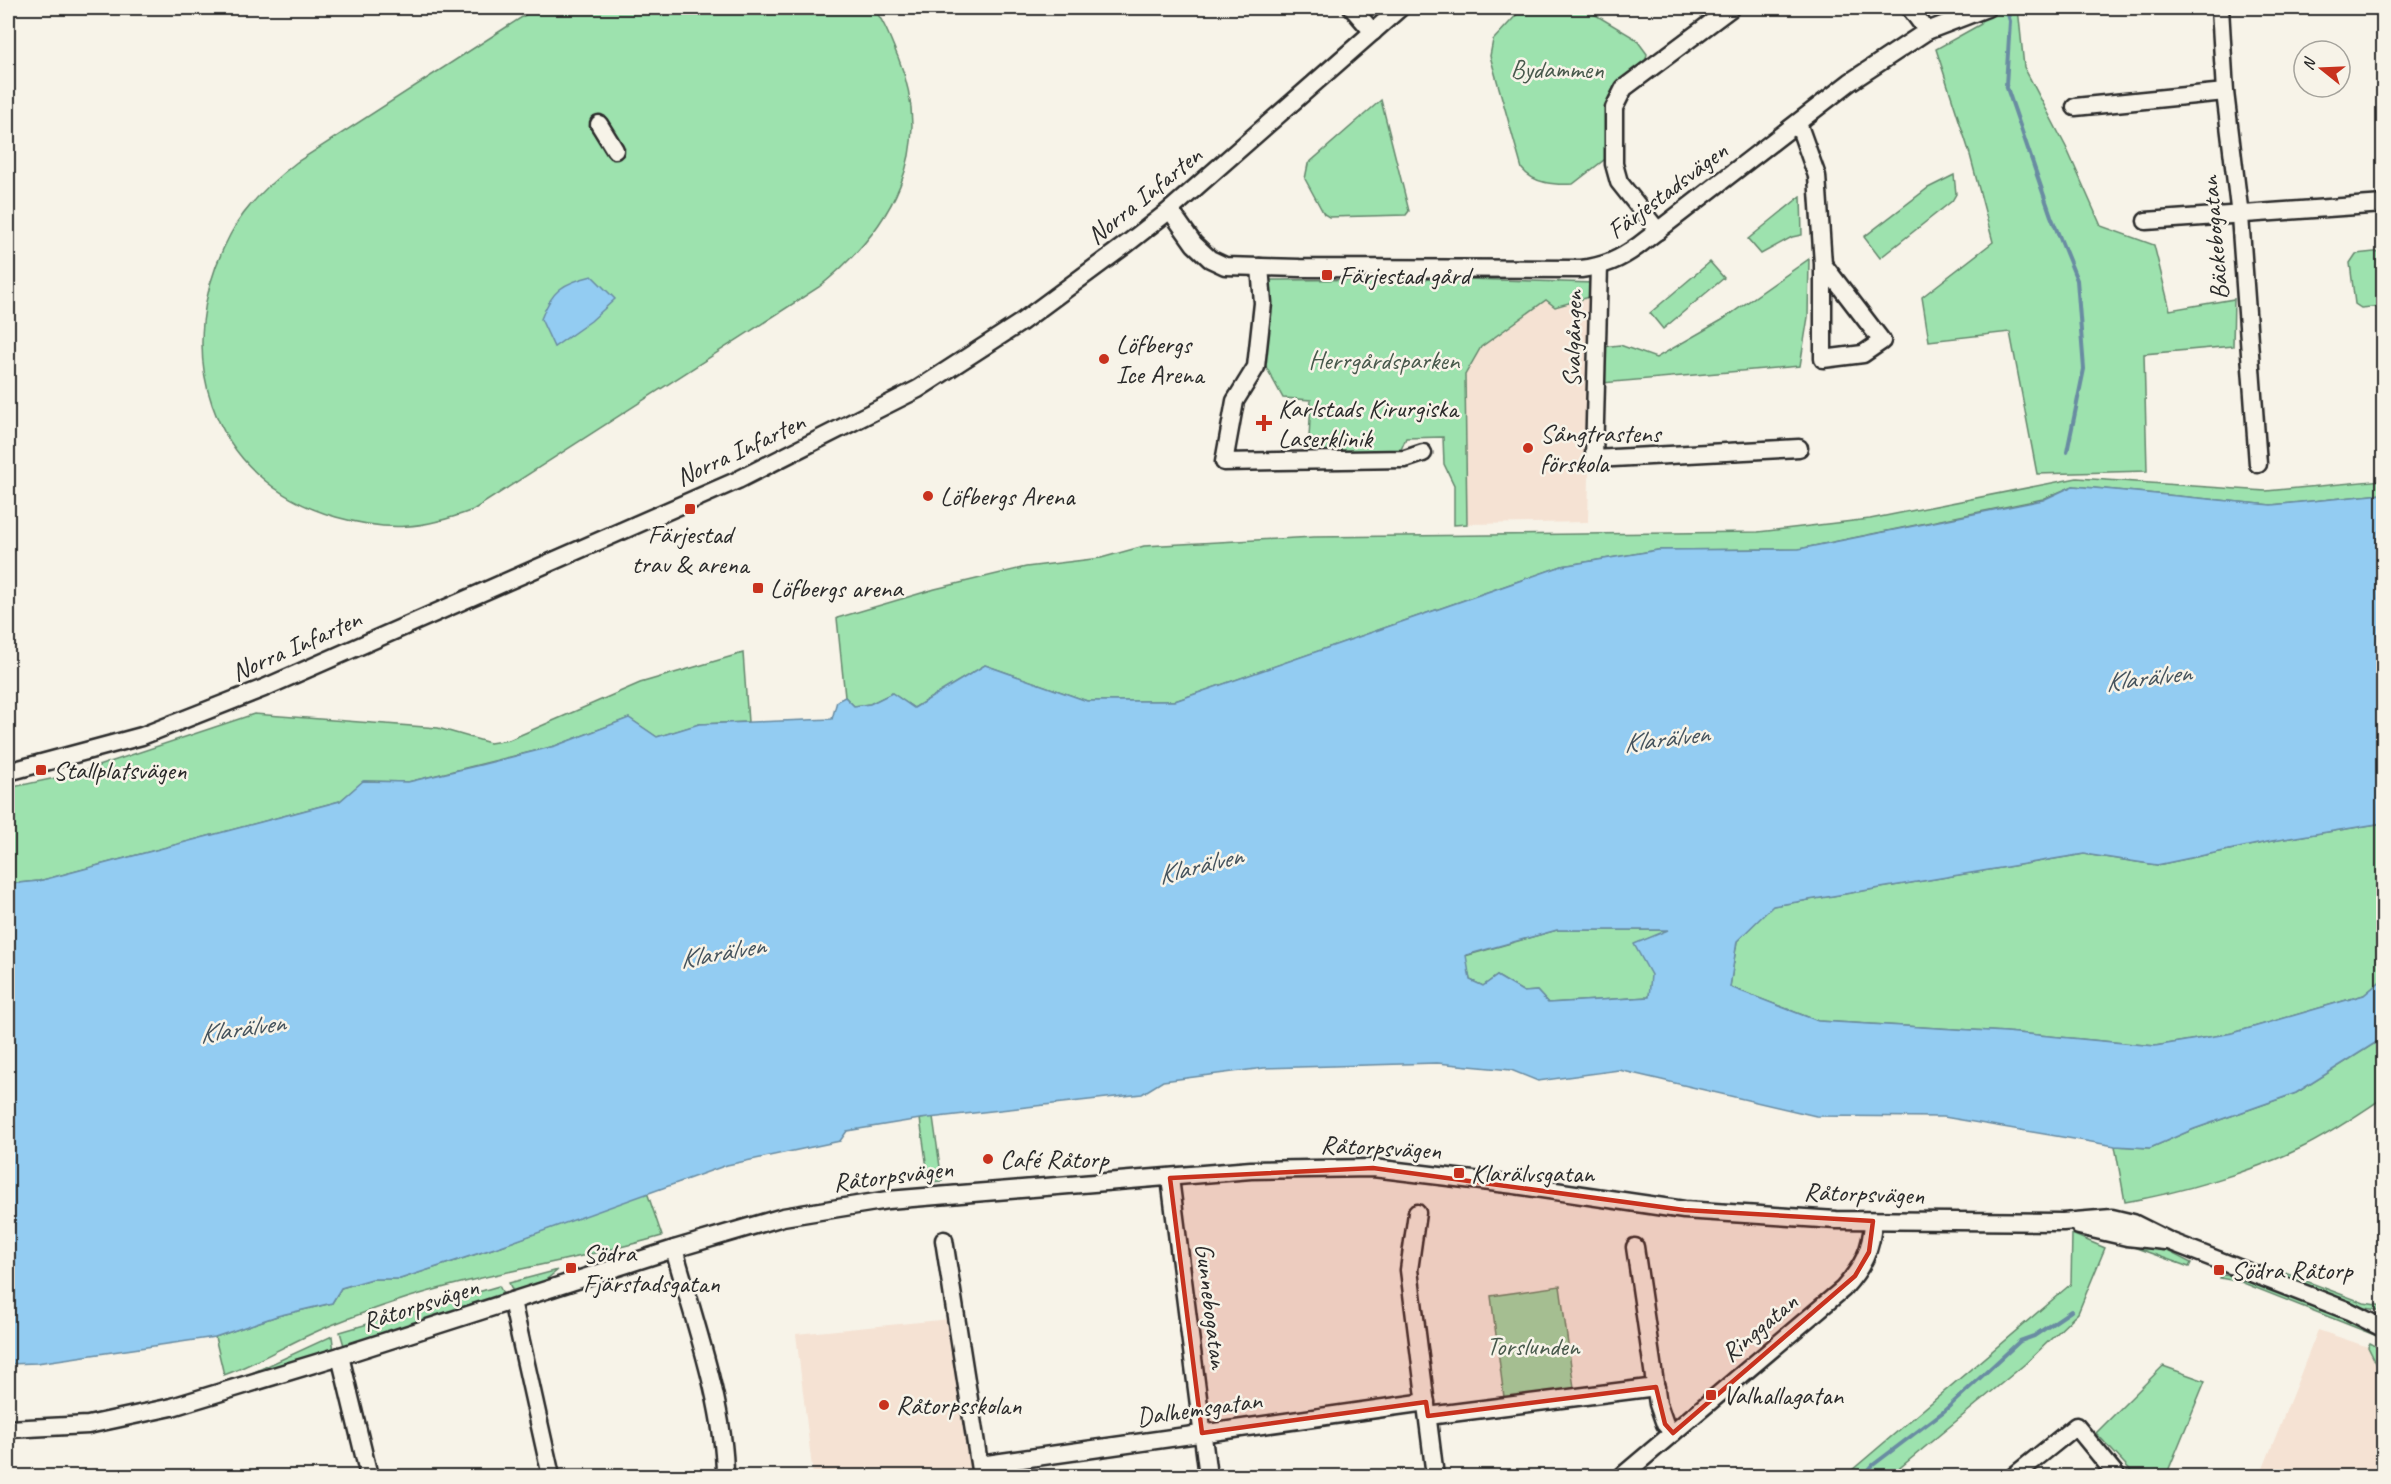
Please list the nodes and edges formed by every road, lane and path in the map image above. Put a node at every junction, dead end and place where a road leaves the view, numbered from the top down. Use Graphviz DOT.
graph roads {
  1 [pos="1352,8"];
  2 [pos="1400,8"];
  3 [pos="1731,8"];
  4 [pos="1910,8"];
  5 [pos="1985,8"];
  6 [pos="2220,8"];
  7 [pos="1927,31"];
  8 [pos="1373,32"];
  9 [pos="2225,92"];
  10 [pos="2075,107"];
  11 [pos="1797,123"];
  12 [pos="599,124"];
  13 [pos="615,150"];
  14 [pos="2384,204"];
  15 [pos="1170,210"];
  16 [pos="2240,216"];
  17 [pos="2146,221"];
  18 [pos="1658,231"];
  19 [pos="1822,264"];
  20 [pos="1599,266"];
  21 [pos="1260,267"];
  22 [pos="1799,448"];
  23 [pos="1423,453"];
  24 [pos="2258,464"];
  25 [pos="8,772"];
  26 [pos="1170,1178"];
  27 [pos="1417,1213"];
  28 [pos="1873,1221"];
  29 [pos="944,1240"];
  30 [pos="1635,1247"];
  31 [pos="674,1249"];
  32 [pos="512,1301"];
  33 [pos="2349,1311"];
  34 [pos="2384,1315"];
  35 [pos="2384,1329"];
  36 [pos="340,1356"];
  37 [pos="1656,1387"];
  38 [pos="1427,1409"];
  39 [pos="8,1429"];
  40 [pos="1202,1433"];
  41 [pos="1673,1433"];
  42 [pos="980,1471"];
  43 [pos="369,1476"];
  44 [pos="551,1476"];
  45 [pos="725,1476"];
  46 [pos="1208,1476"];
  47 [pos="1435,1476"];
  48 [pos="1622,1476"];
  49 [pos="2014,1476"];
  50 [pos="2117,1476"];
  1 -- 8 [label="street"];
  2 -- 8 [label="street, Norra Infarten"];
  3 -- 18 [label="street"];
  4 -- 7 [label="street"];
  5 -- 7 [label="street, Färjestadsvägen"];
  6 -- 9 [label="street, Bäckebogatan"];
  7 -- 11 [label="street, Färjestadsvägen"];
  8 -- 15 [label="street, Norra Infarten"];
  9 -- 10 [label="street"];
  9 -- 16 [label="street, Bäckebogatan"];
  11 -- 18 [label="street, Färjestadsvägen"];
  11 -- 19 [label="street"];
  12 -- 13 [label="street"];
  14 -- 16 [label="street"];
  15 -- 21 [label="street, Färjestadsvägen"];
  15 -- 25 [label="street, Norra Infarten"];
  16 -- 17 [label="street"];
  16 -- 24 [label="street, Bäckebogatan"];
  18 -- 20 [label="street, Färjestadsvägen"];
  19 -- 19 [label="street"];
  20 -- 21 [label="street, Färjestadsvägen"];
  20 -- 22 [label="street, Svalgången"];
  21 -- 23 [label="street"];
  26 -- 28 [label="street, Råtorpsvägen"];
  26 -- 31 [label="street, Råtorpsvägen"];
  26 -- 40 [label="street, Gunnebogatan"];
  27 -- 38 [label="street"];
  28 -- 33 [label="street, Råtorpsvägen"];
  28 -- 41 [label="street, Ringgatan"];
  29 -- 42 [label="street"];
  30 -- 37 [label="street"];
  31 -- 32 [label="street, Råtorpsvägen"];
  31 -- 45 [label="street"];
  32 -- 36 [label="street, Råtorpsvägen"];
  32 -- 44 [label="street"];
  33 -- 34 [label="street"];
  33 -- 35 [label="street"];
  36 -- 39 [label="street, Råtorpsvägen"];
  36 -- 43 [label="street"];
  37 -- 38 [label="street"];
  37 -- 41 [label="street"];
  38 -- 40 [label="street, Dalhemsgatan"];
  38 -- 47 [label="street"];
  40 -- 42 [label="street, Dalhemsgatan"];
  40 -- 46 [label="street, Gunnebogatan"];
  41 -- 48 [label="street, Ringgatan"];
  49 -- 50 [label="street"];
}
